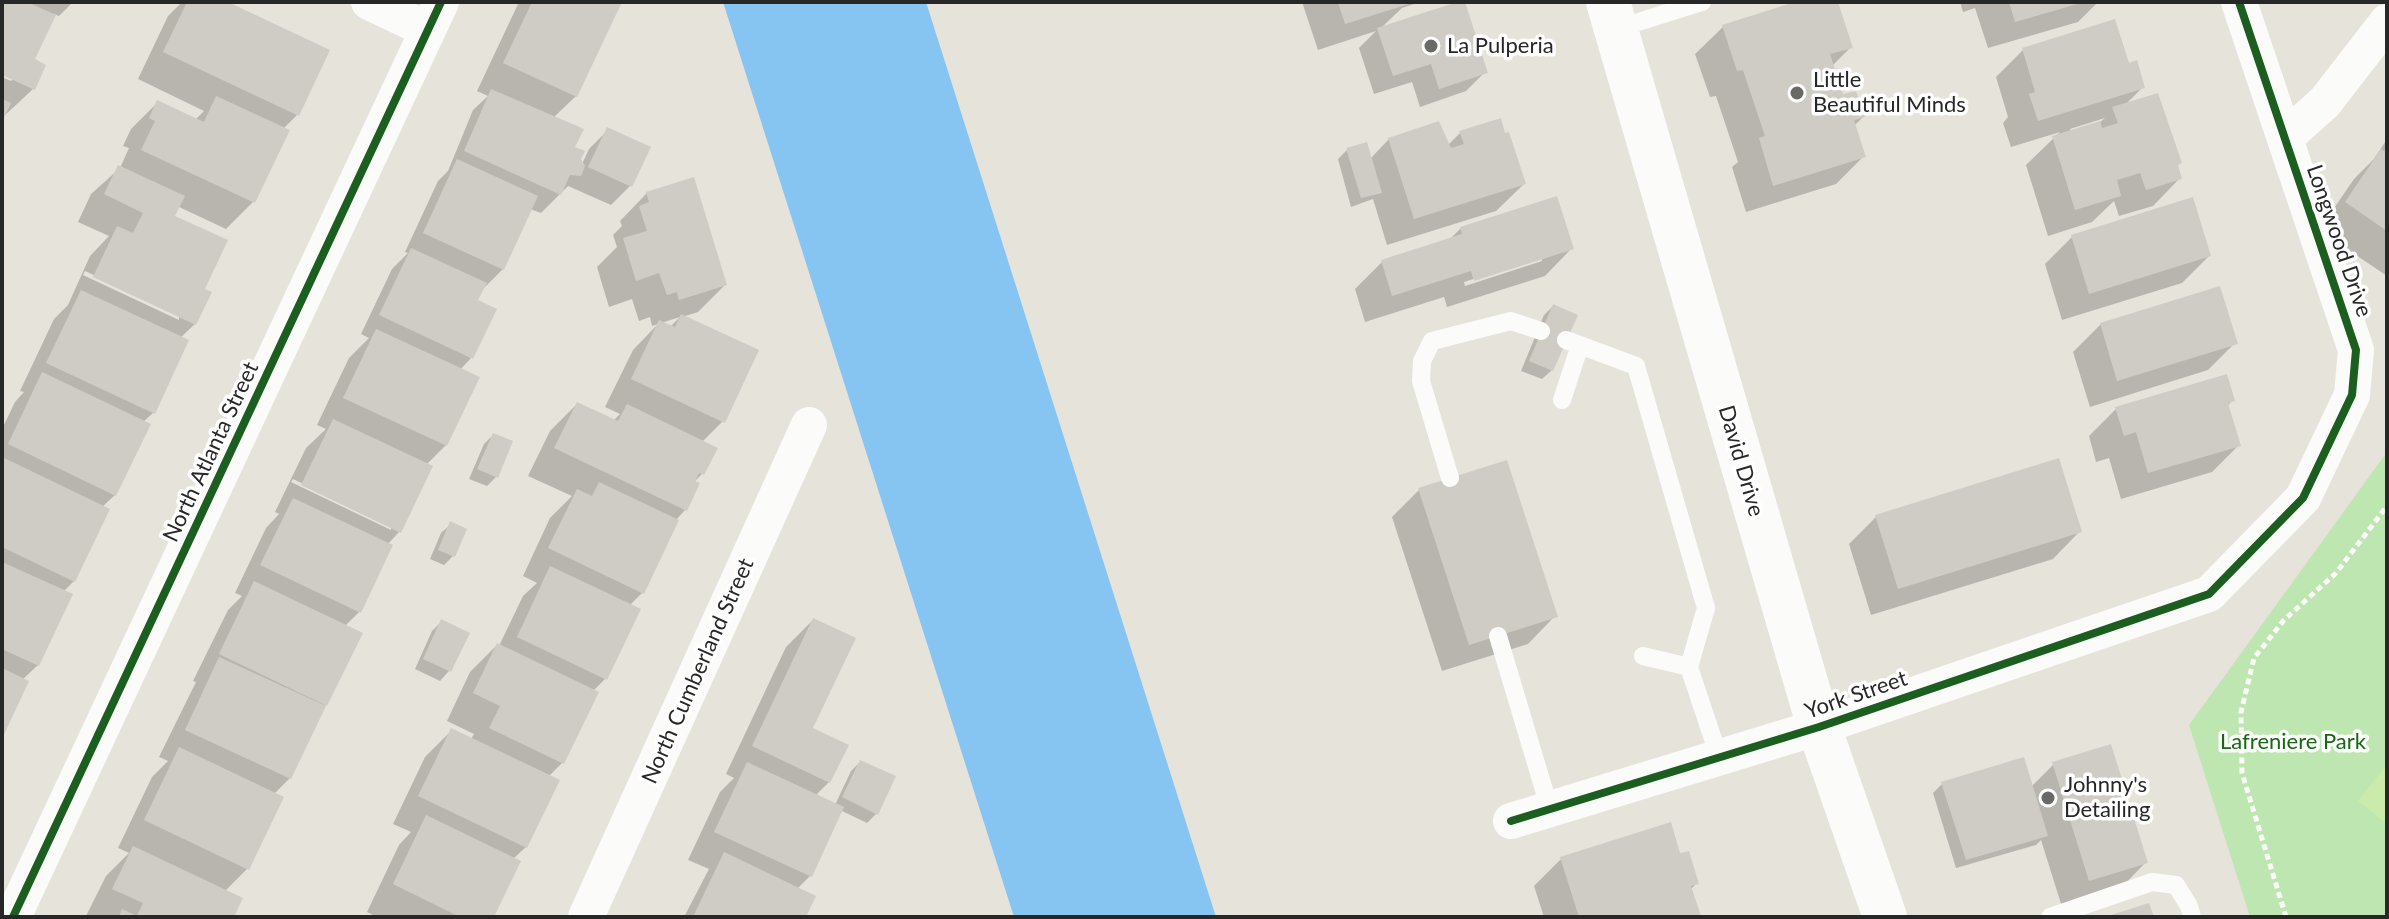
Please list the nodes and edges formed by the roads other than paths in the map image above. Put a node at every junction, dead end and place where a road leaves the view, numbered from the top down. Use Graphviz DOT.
graph roads {
  1 [pos="369,2"];
  2 [pos="1702,2"];
  3 [pos="2239,2"];
  4 [pos="1612,15"];
  5 [pos="435,16"];
  6 [pos="2387,22"];
  7 [pos="2285,138"];
  8 [pos="1541,331"];
  9 [pos="1562,400"];
  10 [pos="809,425"];
  11 [pos="1450,478"];
  12 [pos="2209,594"];
  13 [pos="1498,636"];
  14 [pos="1643,656"];
  15 [pos="1689,667"];
  16 [pos="1819,727"];
  17 [pos="1719,757"];
  18 [pos="1550,810"];
  19 [pos="1511,821"];
  20 [pos="13,917"];
  21 [pos="586,917"];
  22 [pos="1885,917"];
  23 [pos="2050,917"];
  24 [pos="2192,917"];
  1 -- 5 [label="street"];
  2 -- 4 [label="lane"];
  3 -- 7 [label="street, Longwood Drive"];
  4 -- 16 [label="main road, David Drive"];
  5 -- 20 [label="street, North Atlanta Street"];
  6 -- 7 [label="street"];
  7 -- 12 [label="street, Longwood Drive"];
  8 -- 11 [label="lane"];
  9 -- 15 [label="lane"];
  10 -- 21 [label="street, North Cumberland Street"];
  12 -- 16 [label="street, York Street"];
  13 -- 18 [label="lane"];
  14 -- 15 [label="lane"];
  15 -- 17 [label="lane"];
  16 -- 17 [label="street, York Street"];
  16 -- 22 [label="main road, David Drive"];
  17 -- 18 [label="street, York Street"];
  18 -- 19 [label="street, York Street"];
  23 -- 24 [label="lane"];
}
